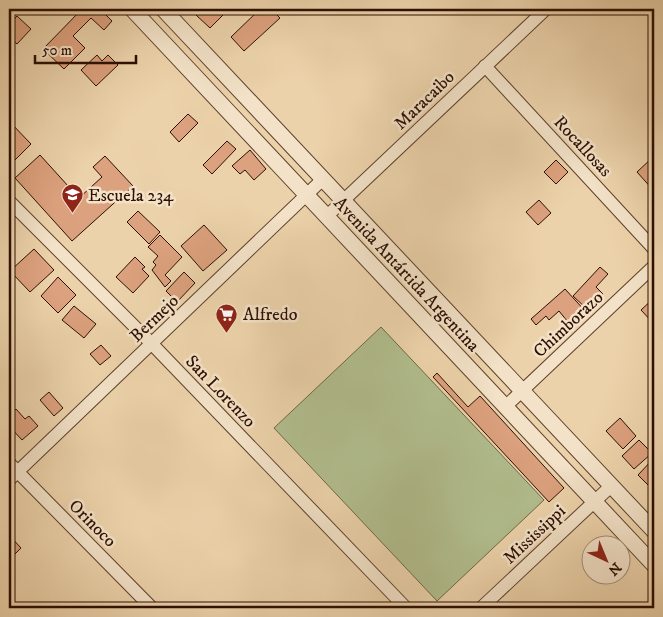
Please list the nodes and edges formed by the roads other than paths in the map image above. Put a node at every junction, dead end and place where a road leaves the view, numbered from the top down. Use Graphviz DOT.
graph roads {
  1 [pos="132,9"];
  2 [pos="163,9"];
  3 [pos="546,9"];
  4 [pos="485,66"];
  5 [pos="323,179"];
  6 [pos="308,196"];
  7 [pos="9,201"];
  8 [pos="343,201"];
  9 [pos="327,216"];
  10 [pos="654,249"];
  11 [pos="654,266"];
  12 [pos="152,344"];
  13 [pos="522,391"];
  14 [pos="506,407"];
  15 [pos="12,472"];
  16 [pos="611,486"];
  17 [pos="594,502"];
  18 [pos="654,530"];
  19 [pos="654,566"];
  20 [pos="152,608"];
  21 [pos="406,608"];
  22 [pos="481,608"];
  1 -- 6 [label="street, Avenida Antártida Argentina"];
  2 -- 5 [label="street, Avenida Antártida Argentina"];
  3 -- 4 [label="street, Maracaibo"];
  4 -- 8 [label="street, Maracaibo"];
  4 -- 10 [label="street, Rocallosas"];
  5 -- 6 [label="street, Bermejo"];
  5 -- 8 [label="street, Avenida Antártida Argentina"];
  6 -- 9 [label="street, Avenida Antártida Argentina"];
  6 -- 12 [label="street, Bermejo"];
  7 -- 12 [label="street, San Lorenzo"];
  8 -- 9 [label="street, Maracaibo"];
  8 -- 13 [label="street, Avenida Antártida Argentina"];
  9 -- 14 [label="street, Avenida Antártida Argentina"];
  11 -- 13 [label="street, Chimborazo"];
  12 -- 15 [label="street, Bermejo"];
  12 -- 21 [label="street, San Lorenzo"];
  13 -- 14 [label="street, Chimborazo"];
  13 -- 16 [label="street, Avenida Antártida Argentina"];
  14 -- 17 [label="street, Avenida Antártida Argentina"];
  15 -- 20 [label="street, Orinoco"];
  16 -- 17 [label="street, Mississippi"];
  16 -- 18 [label="street, Avenida Antártida Argentina"];
  17 -- 19 [label="street, Avenida Antártida Argentina"];
  17 -- 22 [label="street, Mississippi"];
}
